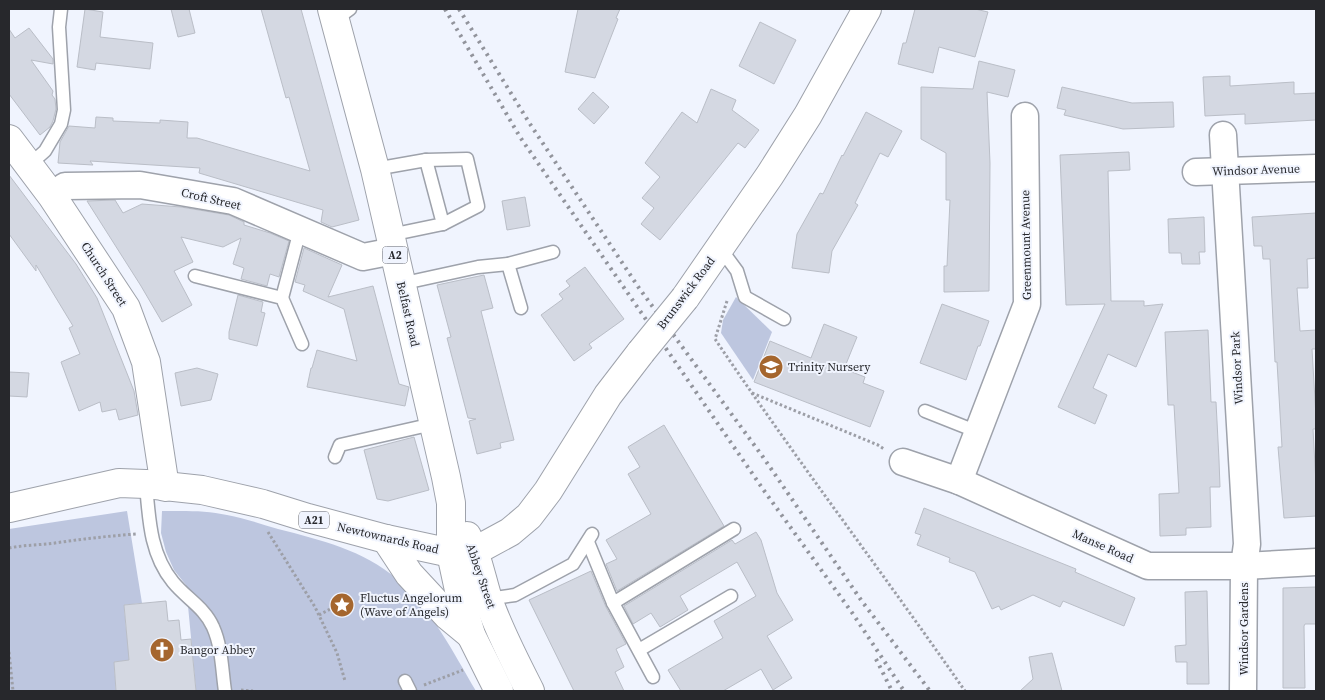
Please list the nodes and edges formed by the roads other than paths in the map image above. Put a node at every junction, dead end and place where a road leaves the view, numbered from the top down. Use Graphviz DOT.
graph roads {
  1 [pos="61,9"];
  2 [pos="866,9"];
  3 [pos="339,12"];
  4 [pos="1024,116"];
  5 [pos="1224,135"];
  6 [pos="9,139"];
  7 [pos="426,160"];
  8 [pos="28,166"];
  9 [pos="1316,168"];
  10 [pos="375,169"];
  11 [pos="1226,171"];
  12 [pos="1196,172"];
  13 [pos="52,196"];
  14 [pos="443,224"];
  15 [pos="300,230"];
  16 [pos="392,243"];
  17 [pos="720,248"];
  18 [pos="553,252"];
  19 [pos="508,264"];
  20 [pos="195,276"];
  21 [pos="400,284"];
  22 [pos="282,298"];
  23 [pos="521,308"];
  24 [pos="784,318"];
  25 [pos="302,344"];
  26 [pos="925,411"];
  27 [pos="434,424"];
  28 [pos="978,432"];
  29 [pos="335,457"];
  30 [pos="903,462"];
  31 [pos="959,481"];
  32 [pos="156,486"];
  33 [pos="451,503"];
  34 [pos="9,508"];
  35 [pos="734,529"];
  36 [pos="386,539"];
  37 [pos="463,552"];
  38 [pos="1316,562"];
  39 [pos="1244,566"];
  40 [pos="731,596"];
  41 [pos="488,599"];
  42 [pos="613,603"];
  43 [pos="471,635"];
  44 [pos="639,650"];
  45 [pos="653,677"];
  46 [pos="225,691"];
  47 [pos="499,691"];
  48 [pos="530,691"];
  49 [pos="1243,691"];
  1 -- 8 [label="lane"];
  2 -- 17 [label="main road, Brunswick Road"];
  3 -- 10 [label="main road, Belfast Road / A2"];
  4 -- 28 [label="street, Greenmount Avenue"];
  5 -- 11 [label="street, Windsor Park"];
  6 -- 8 [label="main road, Church Street"];
  7 -- 10 [label="lane"];
  7 -- 14 [label="lane"];
  7 -- 14 [label="lane"];
  8 -- 13 [label="main road, Church Street"];
  9 -- 11 [label="street, Windsor Avenue"];
  10 -- 16 [label="main road, Belfast Road / A2"];
  11 -- 12 [label="street, Windsor Avenue"];
  11 -- 39 [label="street, Windsor Park"];
  13 -- 15 [label="street, Croft Street"];
  13 -- 32 [label="main road, Church Street"];
  14 -- 16 [label="lane"];
  15 -- 16 [label="street, Croft Street"];
  15 -- 22 [label="lane"];
  16 -- 21 [label="main road, Belfast Road / A2"];
  17 -- 24 [label="lane"];
  17 -- 37 [label="main road, Brunswick Road, bridge"];
  18 -- 19 [label="lane"];
  19 -- 21 [label="lane"];
  19 -- 23 [label="lane"];
  20 -- 22 [label="lane"];
  21 -- 27 [label="main road, Belfast Road / A2"];
  22 -- 25 [label="lane"];
  26 -- 28 [label="lane"];
  27 -- 29 [label="lane"];
  27 -- 33 [label="main road, Belfast Road / A2"];
  28 -- 31 [label="street, Greenmount Avenue"];
  30 -- 31 [label="street, Manse Road"];
  31 -- 39 [label="street, Manse Road"];
  32 -- 34 [label="main road, Newtownards Road / A21"];
  32 -- 36 [label="main road, Newtownards Road / A21"];
  32 -- 46 [label="lane"];
  33 -- 37 [label="main road, Abbey Street / A2"];
  35 -- 42 [label="lane"];
  36 -- 37 [label="main road, Newtownards Road / A21"];
  36 -- 43 [label="main road"];
  37 -- 41 [label="main road, Abbey Street / A2"];
  37 -- 43 [label="main road, Abbey Street / A2"];
  38 -- 39 [label="street, Manse Road"];
  39 -- 49 [label="street, Windsor Gardens"];
  40 -- 44 [label="lane"];
  41 -- 42 [label="lane"];
  41 -- 48 [label="main road, Abbey Street / A2"];
  42 -- 44 [label="lane"];
  43 -- 47 [label="main road, Abbey Street / A2"];
  44 -- 45 [label="lane"];
}
